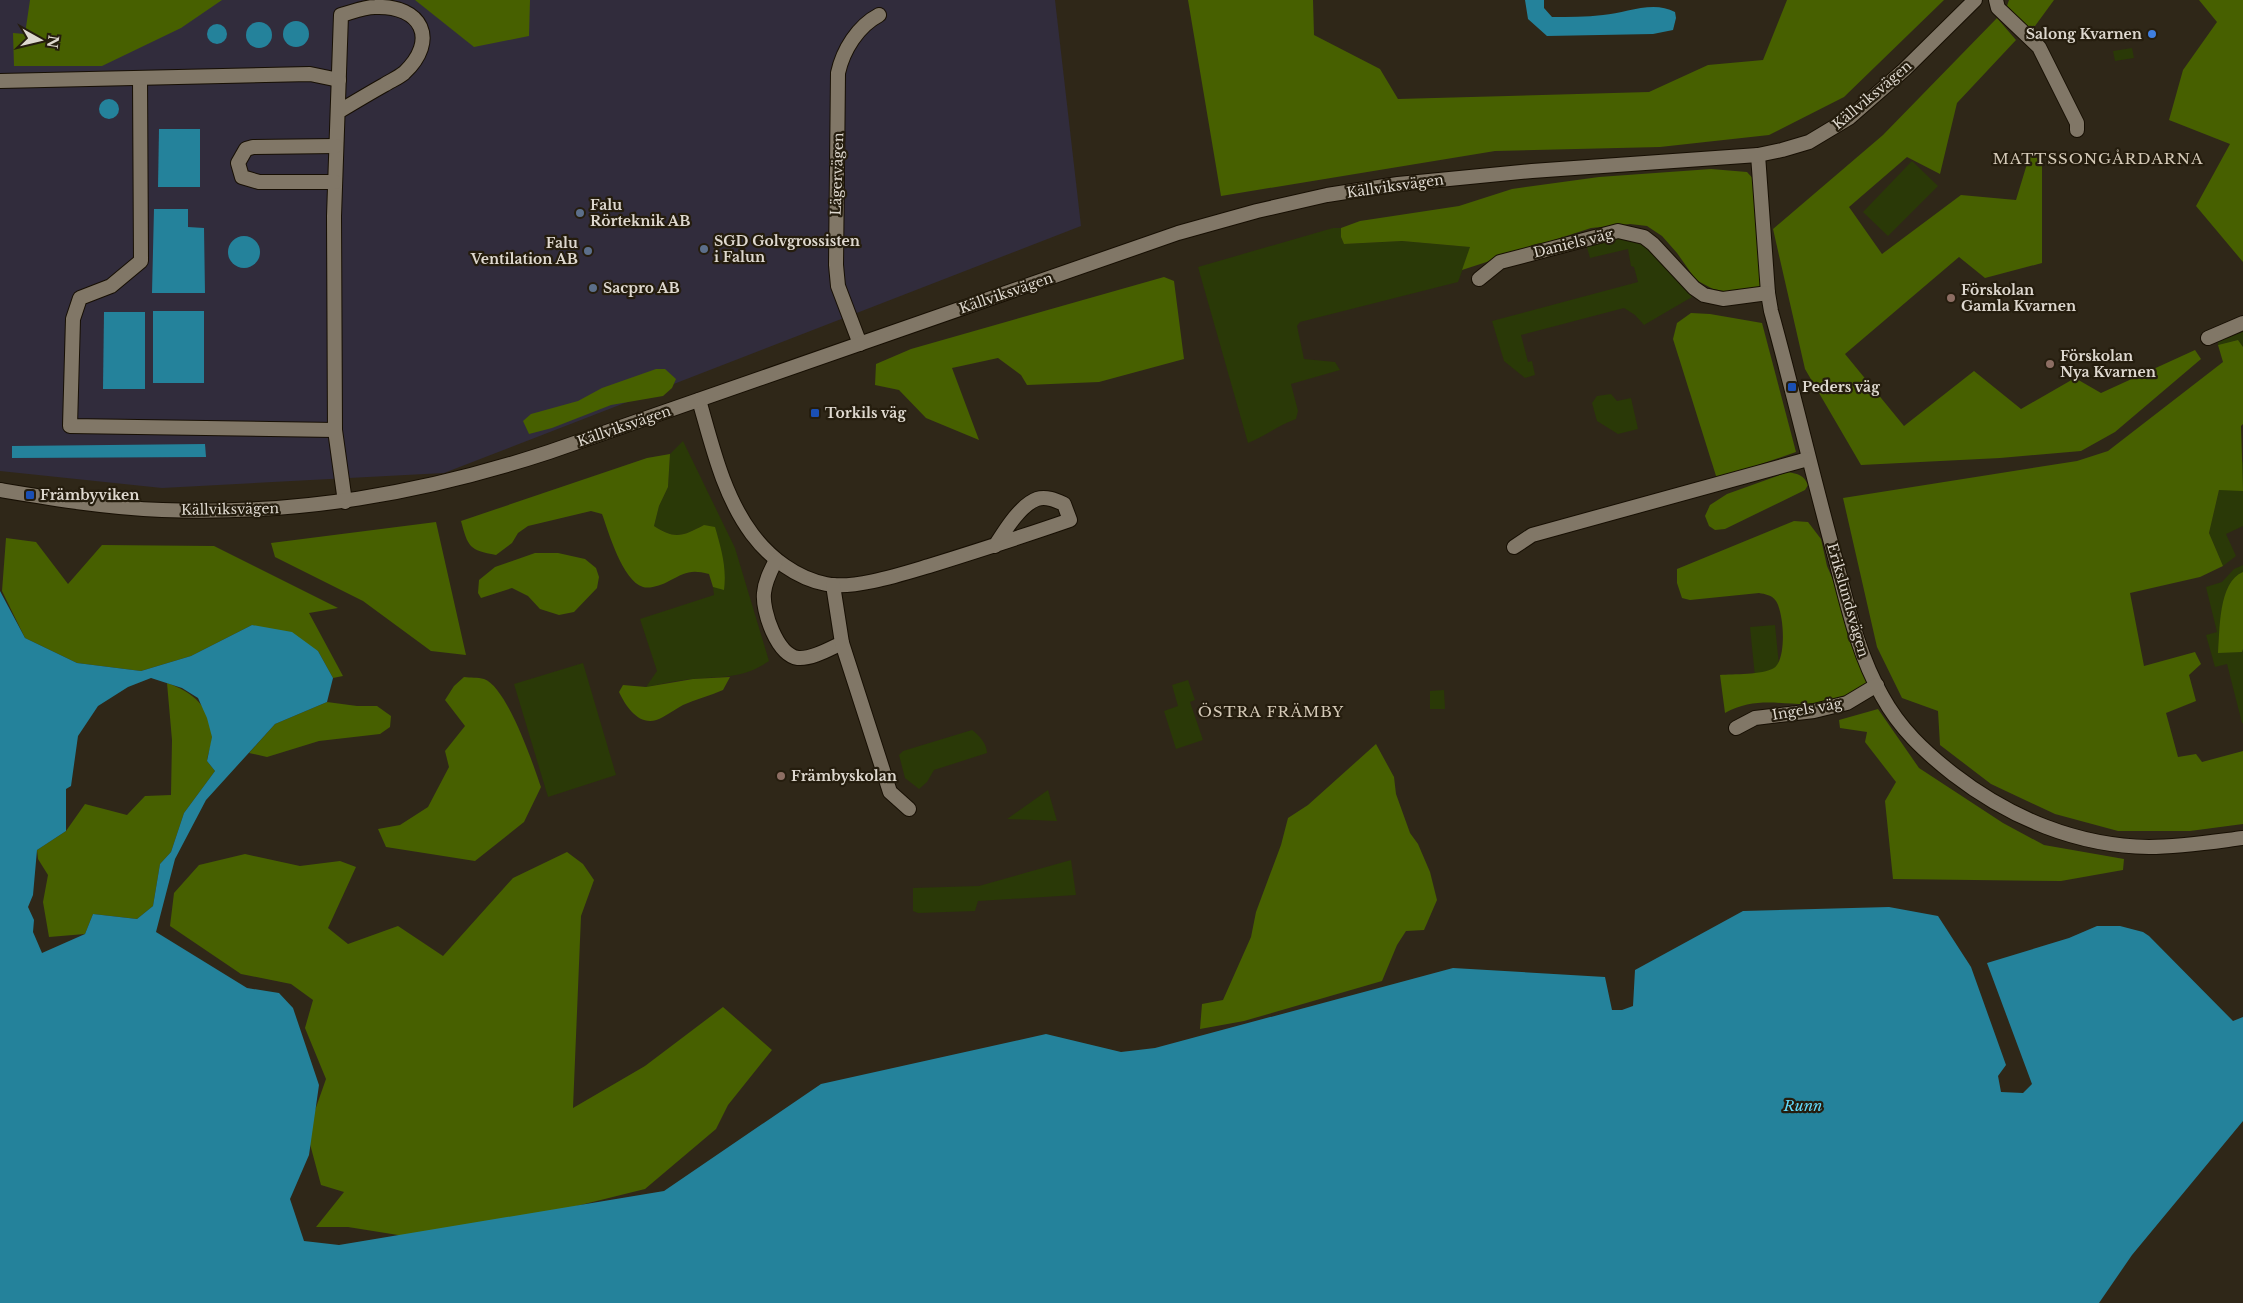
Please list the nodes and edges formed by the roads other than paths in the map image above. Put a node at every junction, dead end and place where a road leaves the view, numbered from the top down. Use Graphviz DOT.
graph roads {
  1 [pos="1975,0"];
  2 [pos="1996,0"];
  3 [pos="878,15"];
  4 [pos="140,78"];
  5 [pos="339,80"];
  6 [pos="0,81"];
  7 [pos="338,112"];
  8 [pos="2077,130"];
  9 [pos="336,146"];
  10 [pos="1758,155"];
  11 [pos="335,182"];
  12 [pos="1479,279"];
  13 [pos="1768,294"];
  14 [pos="2243,323"];
  15 [pos="2208,338"];
  16 [pos="860,344"];
  17 [pos="699,400"];
  18 [pos="334,430"];
  19 [pos="1808,459"];
  20 [pos="0,490"];
  21 [pos="345,502"];
  22 [pos="995,546"];
  23 [pos="1514,547"];
  24 [pos="776,560"];
  25 [pos="833,585"];
  26 [pos="842,643"];
  27 [pos="1876,685"];
  28 [pos="1736,728"];
  29 [pos="909,810"];
  30 [pos="2243,838"];
  1 -- 10 [label="street, Källviksvägen"];
  2 -- 8 [label="street"];
  3 -- 16 [label="street, Lägervägen"];
  4 -- 5 [label="street"];
  4 -- 6 [label="street"];
  4 -- 18 [label="street"];
  5 -- 7 [label="street"];
  5 -- 7 [label="street"];
  7 -- 9 [label="street"];
  9 -- 11 [label="street"];
  9 -- 11 [label="street"];
  10 -- 13 [label="street, Erikslundsvägen"];
  10 -- 16 [label="street, Källviksvägen"];
  11 -- 18 [label="street"];
  12 -- 13 [label="street, Daniels väg"];
  13 -- 19 [label="street, Erikslundsvägen"];
  14 -- 15 [label="street"];
  16 -- 17 [label="street, Källviksvägen"];
  17 -- 21 [label="street, Källviksvägen"];
  17 -- 24 [label="street"];
  18 -- 21 [label="street"];
  19 -- 23 [label="street"];
  19 -- 27 [label="street, Erikslundsvägen"];
  20 -- 21 [label="street, Källviksvägen"];
  22 -- 22 [label="street"];
  22 -- 25 [label="street"];
  24 -- 25 [label="street"];
  24 -- 26 [label="street"];
  25 -- 26 [label="street"];
  26 -- 29 [label="street"];
  27 -- 28 [label="street, Ingels väg"];
  27 -- 30 [label="street, Erikslundsvägen"];
}
